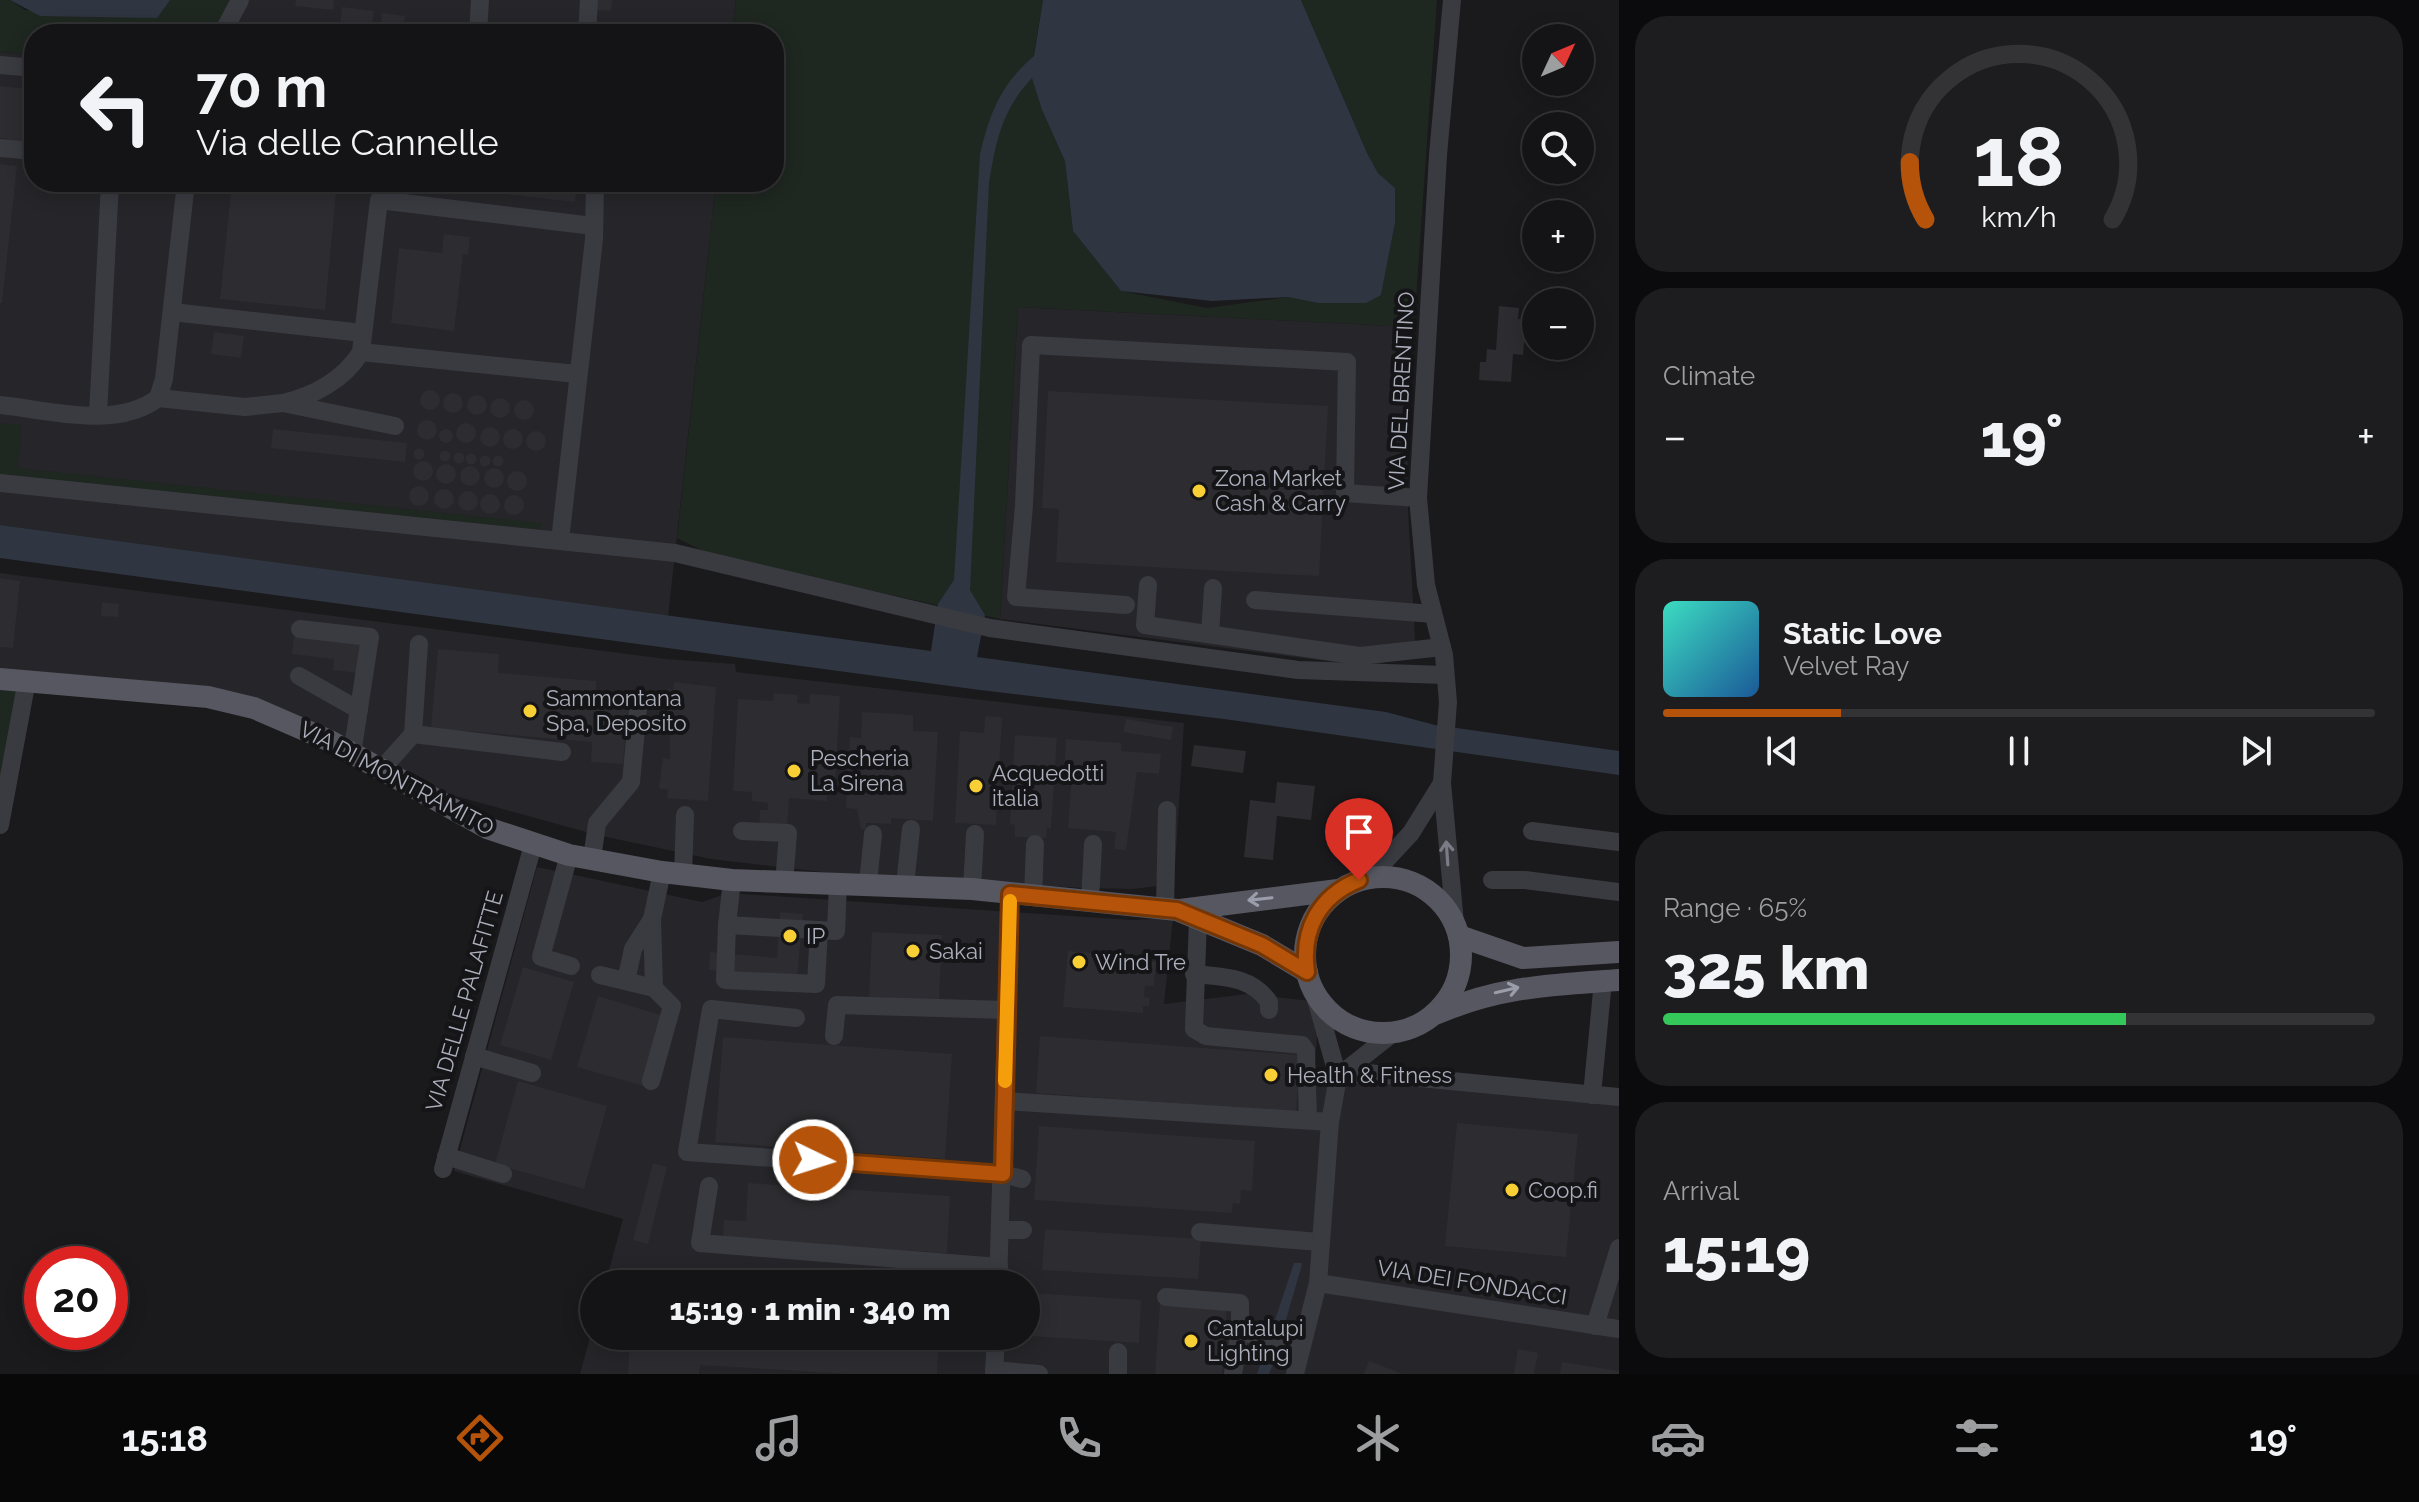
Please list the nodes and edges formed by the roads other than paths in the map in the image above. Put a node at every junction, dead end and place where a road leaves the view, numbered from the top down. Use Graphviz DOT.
graph roads {
  1 [pos="240,0"];
  2 [pos="480,0"];
  3 [pos="589,0"];
  4 [pos="1452,0"];
  5 [pos="227,24"];
  6 [pos="479,24"];
  7 [pos="588,24"];
  8 [pos="0,65"];
  9 [pos="24,67"];
  10 [pos="0,148"];
  11 [pos="24,150"];
  12 [pos="109,192"];
  13 [pos="185,192"];
  14 [pos="595,192"];
  15 [pos="593,226"];
  16 [pos="172,312"];
  17 [pos="363,333"];
  18 [pos="361,352"];
  19 [pos="577,374"];
  20 [pos="158,398"];
  21 [pos="283,403"];
  22 [pos="0,405"];
  23 [pos="98,415"];
  24 [pos="395,426"];
  25 [pos="0,483"];
  26 [pos="1418,498"];
  27 [pos="560,541"];
  28 [pos="1148,585"];
  29 [pos="1213,588"];
  30 [pos="1255,600"];
  31 [pos="1126,605"];
  32 [pos="1433,614"];
  33 [pos="300,629"];
  34 [pos="1210,634"];
  35 [pos="419,644"];
  36 [pos="1442,647"];
  37 [pos="1445,675"];
  38 [pos="299,676"];
  39 [pos="0,679"];
  40 [pos="27,680"];
  41 [pos="638,708"];
  42 [pos="359,710"];
  43 [pos="413,734"];
  44 [pos="562,752"];
  45 [pos="352,754"];
  46 [pos="381,770"];
  47 [pos="1443,776"];
  48 [pos="1167,810"];
  49 [pos="685,815"];
  50 [pos="0,825"];
  51 [pos="911,829"];
  52 [pos="742,831"];
  53 [pos="1532,831"];
  54 [pos="873,834"];
  55 [pos="975,834"];
  56 [pos="1619,842"];
  57 [pos="1035,844"];
  58 [pos="1093,844"];
  59 [pos="533,845"];
  60 [pos="569,855"];
  61 [pos="592,859"];
  62 [pos="672,873"];
  63 [pos="1370,877"];
  64 [pos="732,880"];
  65 [pos="1492,880"];
  66 [pos="868,883"];
  67 [pos="784,884"];
  68 [pos="838,884"];
  69 [pos="905,885"];
  70 [pos="972,889"];
  71 [pos="1338,890"];
  72 [pos="1619,892"];
  73 [pos="1010,894"];
  74 [pos="1033,896"];
  75 [pos="1090,901"];
  76 [pos="1171,910"];
  77 [pos="652,919"];
  78 [pos="1198,919"];
  79 [pos="727,925"];
  80 [pos="819,930"];
  81 [pos="1457,930"];
  82 [pos="1619,952"];
  83 [pos="571,966"];
  84 [pos="1194,974"];
  85 [pos="600,975"];
  86 [pos="626,981"];
  87 [pos="1611,981"];
  88 [pos="1310,982"];
  89 [pos="654,988"];
  90 [pos="1006,1010"];
  91 [pos="1269,1010"];
  92 [pos="1434,1015"];
  93 [pos="796,1018"];
  94 [pos="1393,1033"];
  95 [pos="834,1036"];
  96 [pos="474,1056"];
  97 [pos="532,1073"];
  98 [pos="1338,1077"];
  99 [pos="651,1081"];
  100 [pos="1592,1095"];
  101 [pos="1619,1097"];
  102 [pos="1005,1101"];
  103 [pos="1308,1120"];
  104 [pos="1330,1122"];
  105 [pos="503,1174"];
  106 [pos="1003,1174"];
  107 [pos="1022,1179"];
  108 [pos="709,1186"];
  109 [pos="1000,1230"];
  110 [pos="1023,1230"];
  111 [pos="1200,1232"];
  112 [pos="1319,1242"];
  113 [pos="1619,1248"];
  114 [pos="945,1270"];
  115 [pos="999,1270"];
  116 [pos="1318,1283"];
  117 [pos="1613,1294"];
  118 [pos="1166,1297"];
  119 [pos="1595,1326"];
  120 [pos="1619,1329"];
  121 [pos="1240,1331"];
  122 [pos="995,1350"];
  123 [pos="1118,1352"];
  124 [pos="1300,1352"];
  125 [pos="994,1372"];
  126 [pos="1039,1374"];
  127 [pos="1118,1374"];
  128 [pos="1233,1374"];
  129 [pos="1295,1374"];
  1 -- 5 [label="street"];
  2 -- 6 [label="street"];
  3 -- 7 [label="street"];
  4 -- 26 [label="street, VIA DEL BRENTINO"];
  8 -- 9 [label="street"];
  10 -- 11 [label="street"];
  12 -- 23 [label="street"];
  13 -- 16 [label="street"];
  14 -- 15 [label="street"];
  15 -- 17 [label="street"];
  15 -- 19 [label="street"];
  16 -- 17 [label="street"];
  16 -- 20 [label="street"];
  17 -- 18 [label="street"];
  18 -- 19 [label="street"];
  18 -- 21 [label="street"];
  19 -- 27 [label="street"];
  20 -- 21 [label="street"];
  20 -- 23 [label="street"];
  21 -- 24 [label="street"];
  22 -- 23 [label="street"];
  25 -- 27 [label="street"];
  26 -- 31 [label="street"];
  26 -- 32 [label="street, VIA DEL BRENTINO"];
  27 -- 37 [label="street"];
  28 -- 34 [label="street"];
  29 -- 34 [label="street"];
  30 -- 32 [label="street"];
  32 -- 36 [label="street, VIA DEL BRENTINO"];
  33 -- 42 [label="street"];
  34 -- 36 [label="street"];
  35 -- 43 [label="street"];
  36 -- 37 [label="street, VIA DEL BRENTINO"];
  37 -- 47 [label="street, VIA DEL BRENTINO"];
  38 -- 42 [label="street"];
  39 -- 40 [label="main road, VIA DI MONTRAMITO"];
  40 -- 45 [label="main road, VIA DI MONTRAMITO"];
  40 -- 50 [label="street"];
  41 -- 61 [label="street"];
  42 -- 45 [label="street"];
  43 -- 44 [label="street"];
  43 -- 46 [label="street"];
  45 -- 46 [label="main road, VIA DI MONTRAMITO"];
  46 -- 59 [label="main road, VIA DI MONTRAMITO"];
  47 -- 63 [label="street, VIA DEL BRENTINO"];
  81 -- 47 [label="street, VIA DEL BRENTINO, one-way"];
  48 -- 76 [label="street"];
  49 -- 62 [label="street"];
  51 -- 69 [label="street"];
  52 -- 67 [label="street"];
  53 -- 56 [label="street"];
  54 -- 66 [label="street"];
  55 -- 70 [label="street"];
  57 -- 74 [label="street"];
  58 -- 75 [label="street"];
  59 -- 60 [label="main road, VIA DI MONTRAMITO"];
  59 -- 96 [label="street, VIA DELLE PALAFITTE"];
  60 -- 61 [label="main road, VIA DI MONTRAMITO"];
  60 -- 83 [label="street"];
  61 -- 62 [label="main road, VIA DI MONTRAMITO"];
  62 -- 64 [label="main road, VIA DI MONTRAMITO"];
  62 -- 77 [label="street"];
  63 -- 71 [label="main road, VIA DI MONTRAMITO"];
  63 -- 81 [label="main road, VIA DI MONTRAMITO"];
  64 -- 67 [label="main road, VIA DI MONTRAMITO"];
  64 -- 79 [label="street"];
  65 -- 72 [label="street"];
  66 -- 68 [label="main road, VIA DI MONTRAMITO"];
  66 -- 69 [label="main road, VIA DI MONTRAMITO"];
  67 -- 68 [label="main road, VIA DI MONTRAMITO"];
  68 -- 80 [label="street"];
  69 -- 70 [label="main road, VIA DI MONTRAMITO"];
  70 -- 73 [label="main road, VIA DI MONTRAMITO"];
  71 -- 76 [label="main road, VIA DI MONTRAMITO, one-way"];
  71 -- 88 [label="main road, VIA DI MONTRAMITO"];
  73 -- 74 [label="main road, VIA DI MONTRAMITO"];
  73 -- 90 [label="street"];
  74 -- 75 [label="main road, VIA DI MONTRAMITO"];
  75 -- 76 [label="main road, VIA DI MONTRAMITO"];
  76 -- 78 [label="main road, VIA DI MONTRAMITO"];
  77 -- 86 [label="street"];
  77 -- 89 [label="street"];
  78 -- 84 [label="street"];
  78 -- 88 [label="main road, VIA DI MONTRAMITO"];
  79 -- 80 [label="street"];
  79 -- 80 [label="street"];
  81 -- 82 [label="main road"];
  81 -- 92 [label="main road"];
  84 -- 91 [label="street"];
  84 -- 103 [label="street"];
  85 -- 86 [label="street"];
  86 -- 89 [label="street"];
  92 -- 87 [label="main road, one-way"];
  87 -- 100 [label="street"];
  88 -- 94 [label="main road, VIA DI MONTRAMITO"];
  88 -- 98 [label="street"];
  89 -- 99 [label="street"];
  90 -- 95 [label="street"];
  90 -- 102 [label="street"];
  92 -- 94 [label="main road"];
  93 -- 106 [label="street"];
  94 -- 98 [label="street"];
  96 -- 97 [label="street"];
  96 -- 105 [label="street, VIA DELLE PALAFITTE"];
  98 -- 100 [label="street"];
  98 -- 104 [label="street"];
  100 -- 101 [label="street"];
  102 -- 103 [label="street"];
  102 -- 106 [label="street"];
  103 -- 104 [label="street"];
  104 -- 112 [label="street"];
  106 -- 107 [label="street"];
  106 -- 109 [label="street"];
  108 -- 114 [label="street"];
  109 -- 110 [label="street"];
  109 -- 115 [label="street"];
  111 -- 112 [label="street"];
  112 -- 116 [label="street"];
  113 -- 117 [label="street"];
  116 -- 119 [label="street, VIA DEI FONDACCI"];
  116 -- 124 [label="street"];
  117 -- 119 [label="street"];
  118 -- 121 [label="street"];
  119 -- 120 [label="street, VIA DEI FONDACCI"];
  121 -- 124 [label="street"];
  121 -- 128 [label="street"];
  122 -- 125 [label="street"];
  123 -- 127 [label="street"];
  124 -- 129 [label="street"];
  125 -- 126 [label="street"];
}
